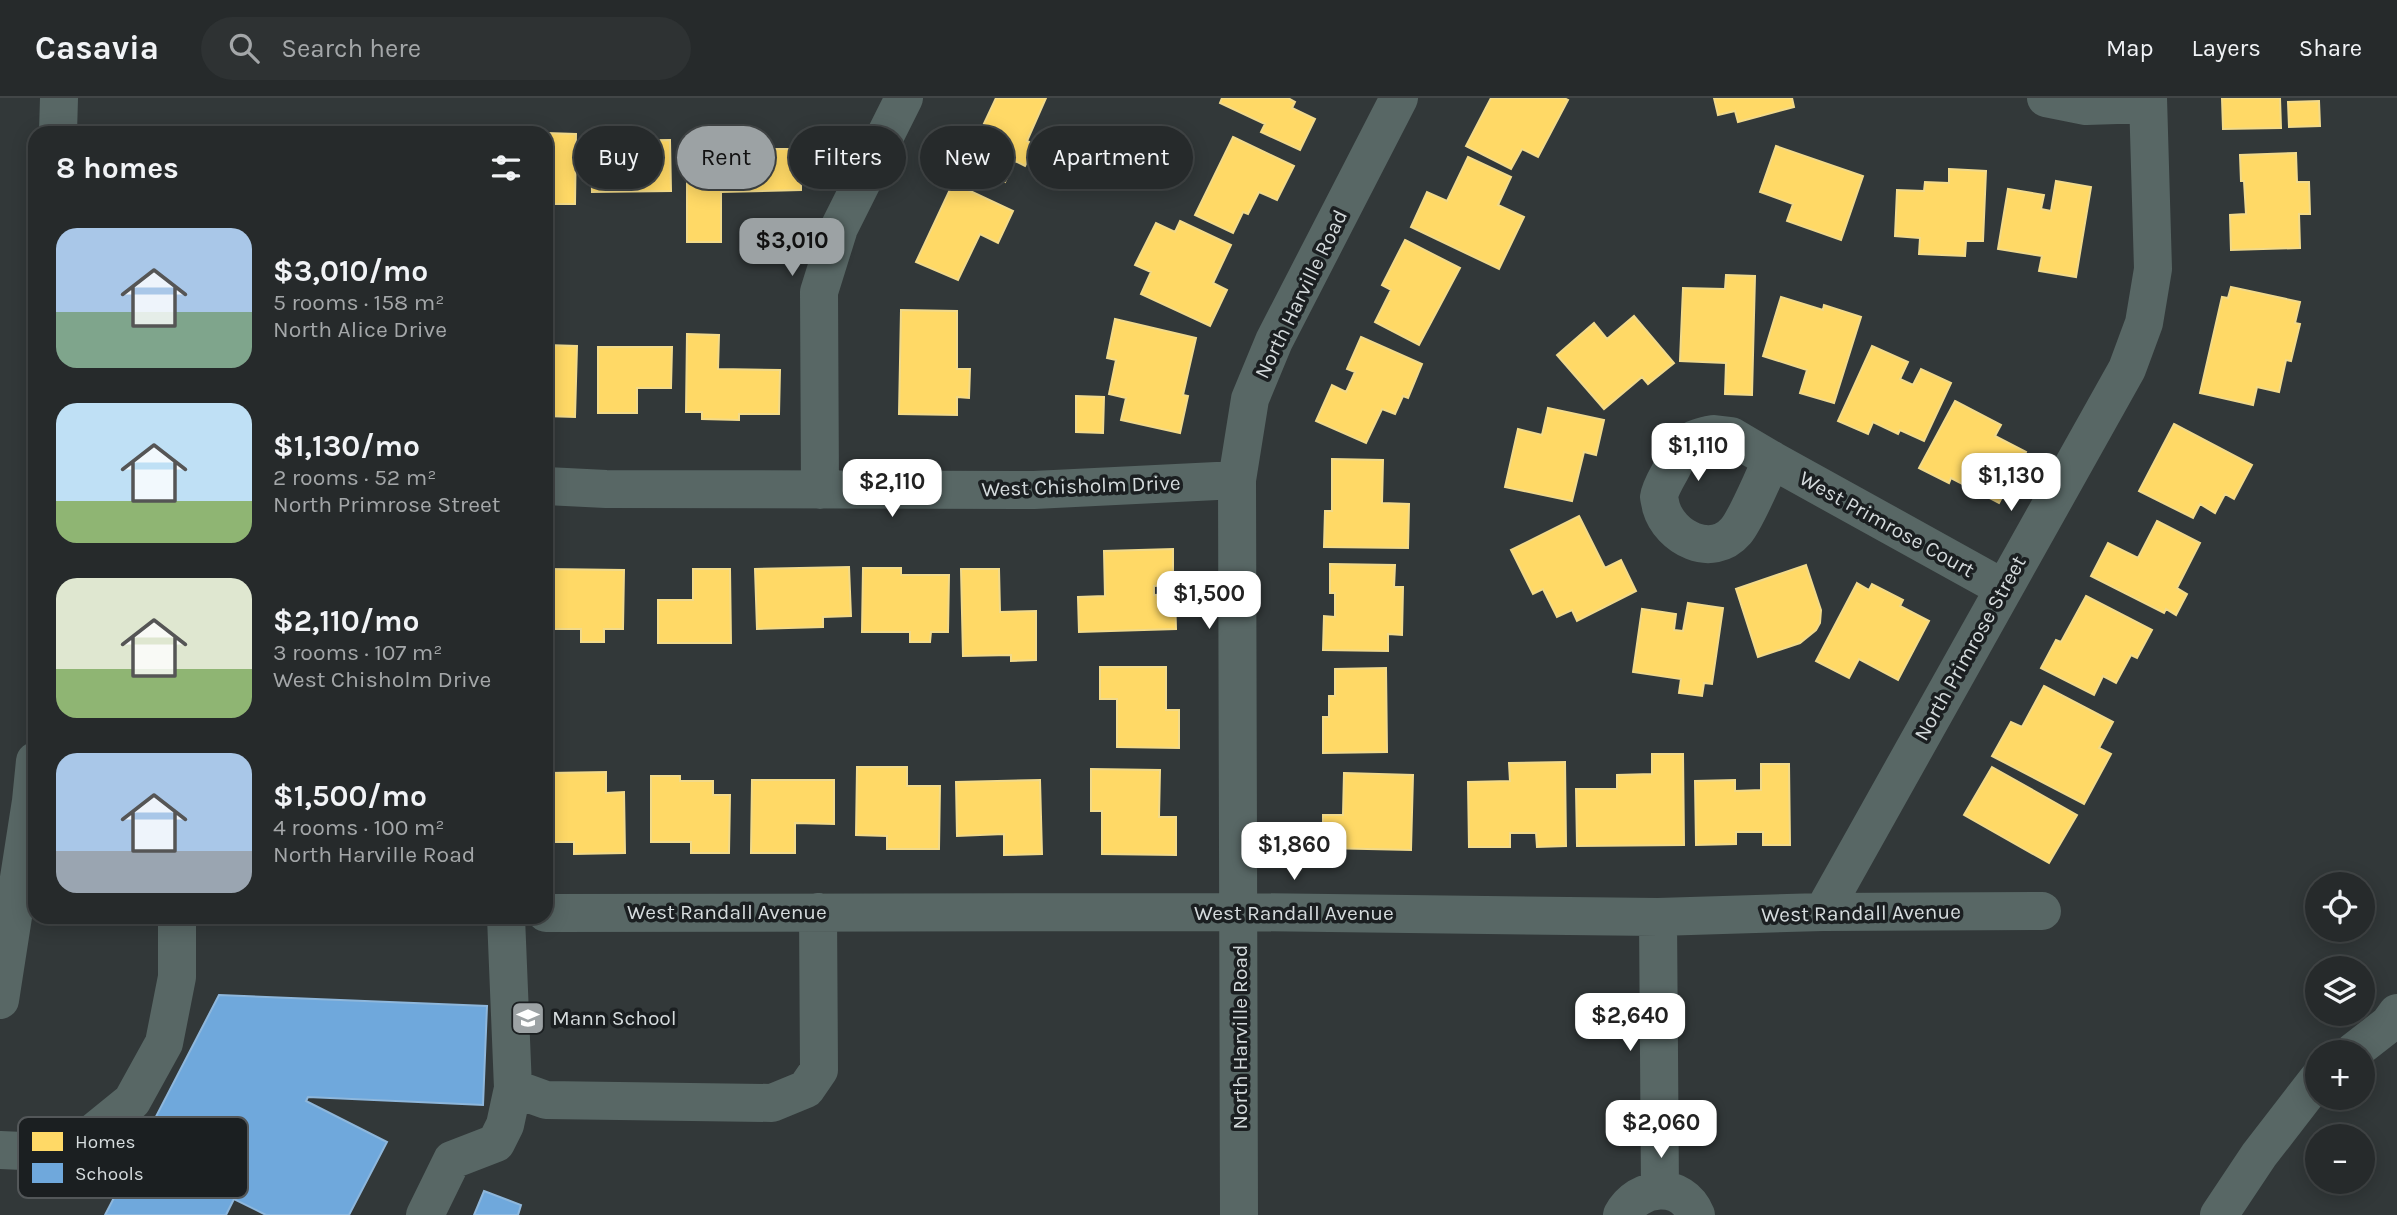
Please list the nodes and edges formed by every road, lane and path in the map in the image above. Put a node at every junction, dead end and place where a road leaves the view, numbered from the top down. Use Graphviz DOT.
graph roads {
  1 [pos="59,98"];
  2 [pos="904,98"];
  3 [pos="1399,98"];
  4 [pos="2046,98"];
  5 [pos="2148,101"];
  6 [pos="58,126"];
  7 [pos="1772,460"];
  8 [pos="1237,480"];
  9 [pos="553,486"];
  10 [pos="820,489"];
  11 [pos="2003,588"];
  12 [pos="28,818"];
  13 [pos="2042,911"];
  14 [pos="818,912"];
  15 [pos="1240,912"];
  16 [pos="1823,912"];
  17 [pos="553,913"];
  18 [pos="16,915"];
  19 [pos="1658,917"];
  20 [pos="177,924"];
  21 [pos="506,924"];
  22 [pos="0,1000"];
  23 [pos="2397,1013"];
  24 [pos="2368,1040"];
  25 [pos="513,1088"];
  26 [pos="2305,1095"];
  27 [pos="112,1117"];
  28 [pos="0,1150"];
  29 [pos="18,1151"];
  30 [pos="1660,1190"];
  31 [pos="425,1215"];
  32 [pos="1239,1215"];
  33 [pos="1622,1215"];
  34 [pos="1696,1215"];
  35 [pos="2218,1215"];
  1 -- 6 [label="street"];
  2 -- 10 [label="street"];
  3 -- 8 [label="street, North Harville Road"];
  4 -- 5 [label="street"];
  5 -- 11 [label="street, North Primrose Street"];
  7 -- 11 [label="street, West Primrose Court"];
  8 -- 10 [label="street, West Chisholm Drive"];
  8 -- 15 [label="street, North Harville Road"];
  9 -- 10 [label="street, West Chisholm Drive"];
  11 -- 16 [label="street, North Primrose Street"];
  12 -- 18 [label="street"];
  13 -- 16 [label="street, West Randall Avenue"];
  14 -- 15 [label="street, West Randall Avenue"];
  14 -- 17 [label="street, West Randall Avenue"];
  14 -- 25 [label="street"];
  15 -- 19 [label="street, West Randall Avenue"];
  15 -- 32 [label="street, North Harville Road"];
  16 -- 19 [label="street, West Randall Avenue"];
  18 -- 22 [label="street"];
  19 -- 30 [label="street"];
  20 -- 27 [label="street"];
  21 -- 25 [label="street"];
  23 -- 24 [label="street"];
  25 -- 31 [label="street"];
  26 -- 35 [label="street"];
  28 -- 29 [label="street"];
  30 -- 33 [label="street"];
  30 -- 34 [label="street"];
}
